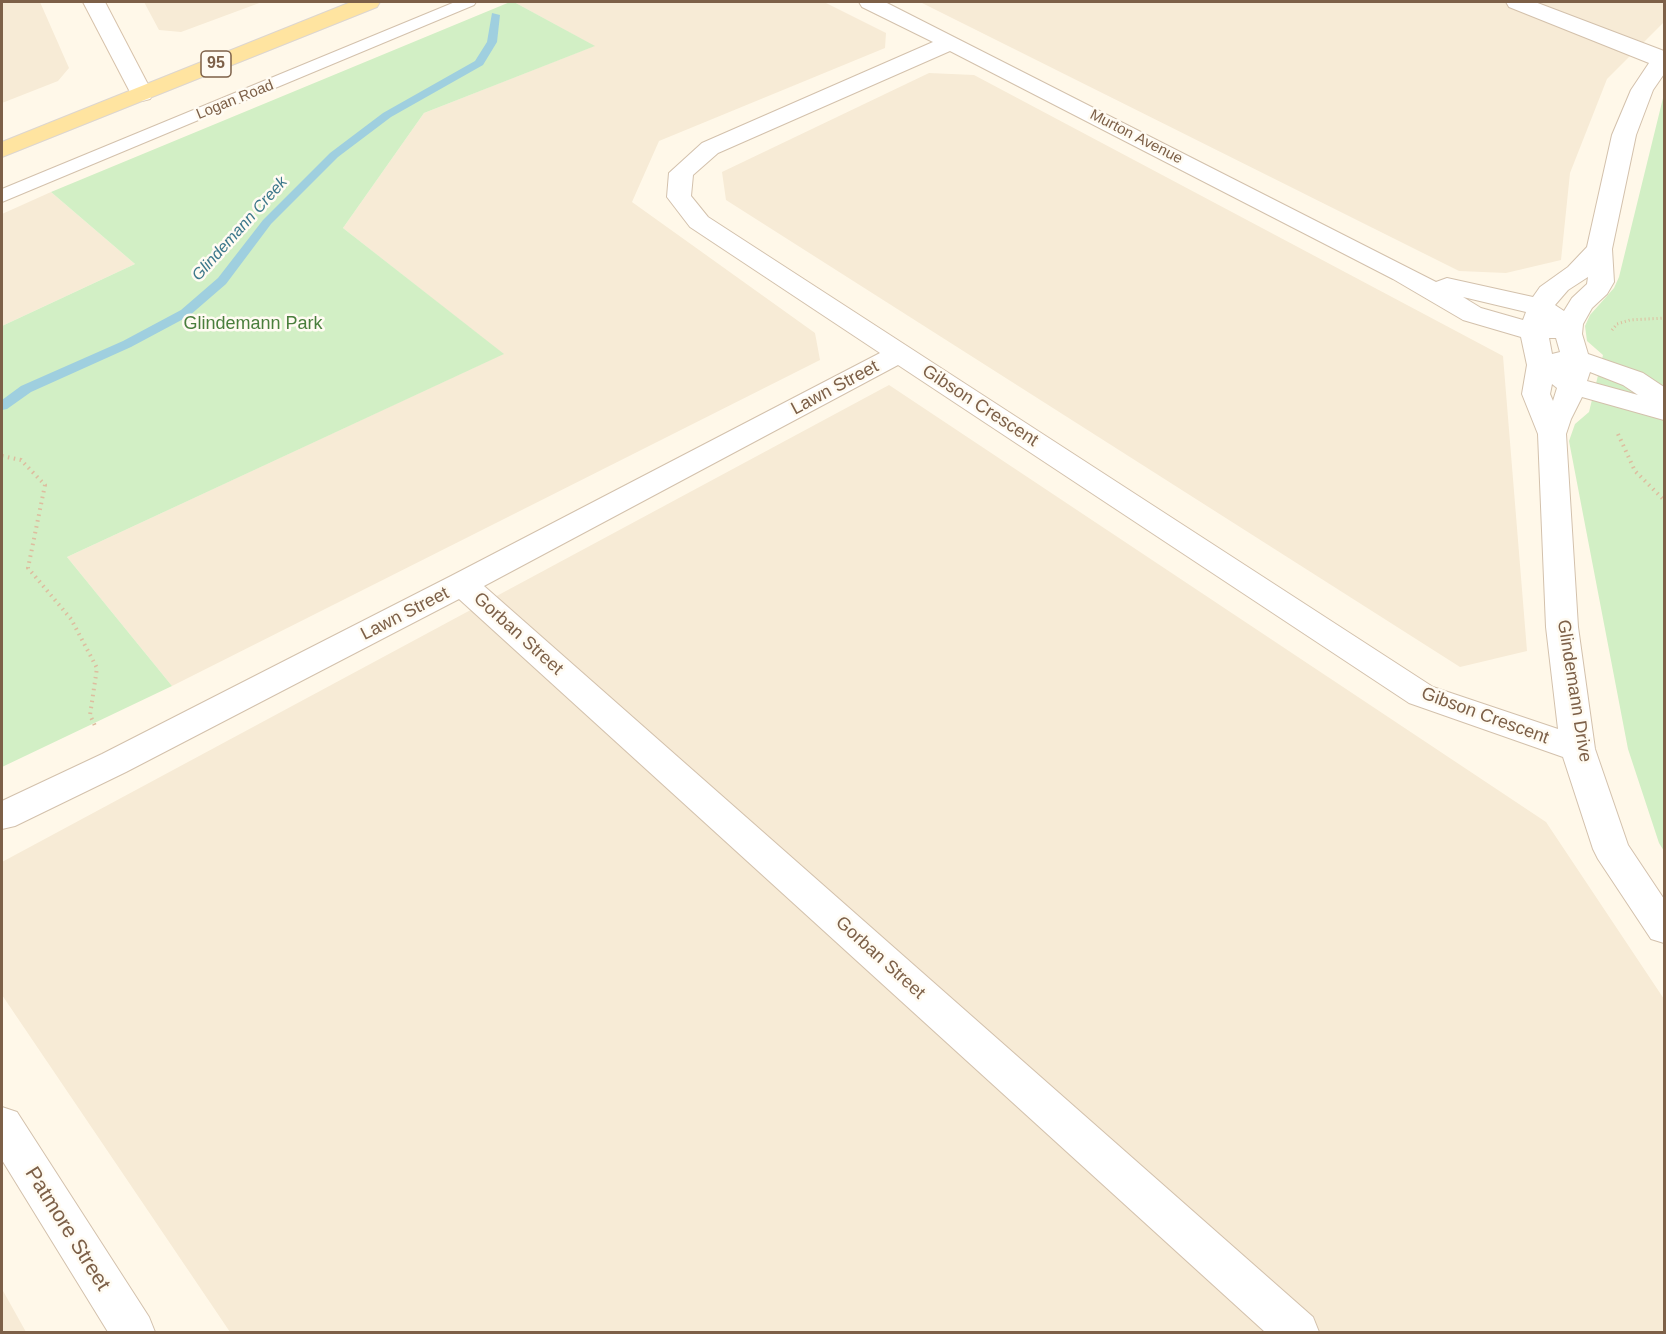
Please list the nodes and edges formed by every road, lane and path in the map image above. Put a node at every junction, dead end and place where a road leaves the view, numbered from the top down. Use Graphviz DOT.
graph roads {
  1 [pos="94,2"];
  2 [pos="369,2"];
  3 [pos="468,2"];
  4 [pos="870,2"];
  5 [pos="1517,2"];
  6 [pos="950,42"];
  7 [pos="1663,59"];
  8 [pos="142,94"];
  9 [pos="2,150"];
  10 [pos="2,196"];
  11 [pos="1599,249"];
  12 [pos="1665,318"];
  13 [pos="1538,320"];
  14 [pos="1569,328"];
  15 [pos="1611,335"];
  16 [pos="900,353"];
  17 [pos="1541,363"];
  18 [pos="1574,373"];
  19 [pos="1665,400"];
  20 [pos="1665,411"];
  21 [pos="1616,427"];
  22 [pos="1552,435"];
  23 [pos="2,456"];
  24 [pos="1665,500"];
  25 [pos="462,584"];
  26 [pos="1578,749"];
  27 [pos="114,763"];
  28 [pos="2,816"];
  29 [pos="1665,928"];
  30 [pos="2,1125"];
  31 [pos="133,1332"];
  32 [pos="1297,1332"];
  1 -- 8 [label="street"];
  2 -- 8 [label="main road, 95"];
  3 -- 10 [label="lane, Logan Road"];
  4 -- 6 [label="street, Murton Avenue"];
  5 -- 7 [label="street"];
  6 -- 13 [label="street, Murton Avenue"];
  6 -- 16 [label="street, Gibson Crescent"];
  7 -- 11 [label="street"];
  8 -- 9 [label="main road, 95"];
  11 -- 13 [label="street"];
  11 -- 14 [label="street"];
  12 -- 15 [label="path"];
  13 -- 14 [label="street"];
  13 -- 17 [label="street, Glindemann Drive"];
  14 -- 18 [label="street"];
  16 -- 25 [label="street, Lawn Street"];
  16 -- 26 [label="street, Gibson Crescent"];
  17 -- 18 [label="street"];
  17 -- 22 [label="street, Glindemann Drive"];
  18 -- 19 [label="street"];
  18 -- 20 [label="street"];
  18 -- 22 [label="street, Glindemann Drive"];
  21 -- 24 [label="path"];
  22 -- 26 [label="street, Glindemann Drive"];
  23 -- 27 [label="path"];
  25 -- 27 [label="street, Lawn Street"];
  25 -- 32 [label="street, Gorban Street"];
  26 -- 29 [label="street, Glindemann Drive"];
  27 -- 28 [label="street, Lawn Street"];
  30 -- 31 [label="street, Patmore Street"];
}
